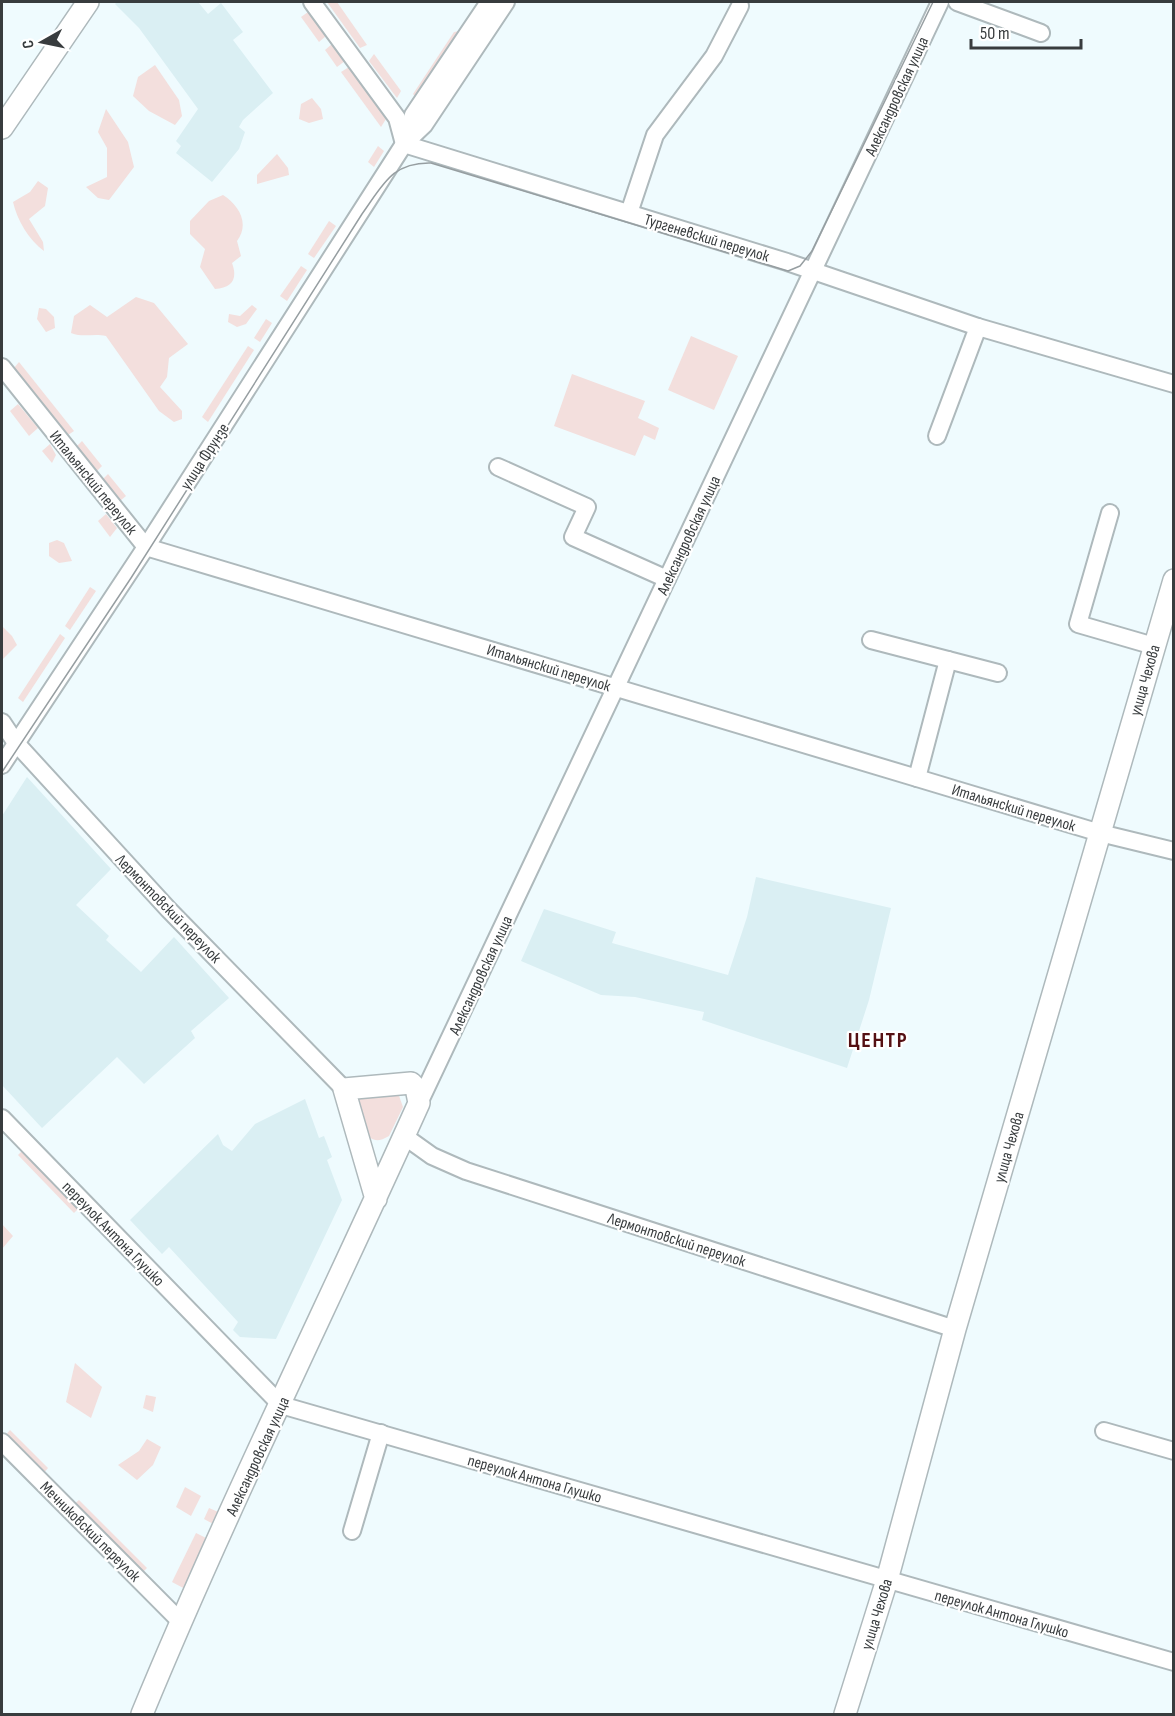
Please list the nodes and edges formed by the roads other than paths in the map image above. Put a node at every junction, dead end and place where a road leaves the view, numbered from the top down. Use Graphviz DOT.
graph roads {
  1 [pos="88,2"];
  2 [pos="312,2"];
  3 [pos="489,2"];
  4 [pos="506,2"];
  5 [pos="940,2"];
  6 [pos="957,2"];
  7 [pos="740,6"];
  8 [pos="1041,33"];
  9 [pos="2,128"];
  10 [pos="404,144"];
  11 [pos="629,213"];
  12 [pos="812,270"];
  13 [pos="978,327"];
  14 [pos="2,367"];
  15 [pos="1173,384"];
  16 [pos="937,436"];
  17 [pos="498,467"];
  18 [pos="1110,513"];
  19 [pos="146,547"];
  20 [pos="668,579"];
  21 [pos="1173,580"];
  22 [pos="871,640"];
  23 [pos="1154,646"];
  24 [pos="948,660"];
  25 [pos="998,674"];
  26 [pos="616,688"];
  27 [pos="2,722"];
  28 [pos="16,743"];
  29 [pos="2,765"];
  30 [pos="917,778"];
  31 [pos="1100,833"];
  32 [pos="1173,851"];
  33 [pos="435,1069"];
  34 [pos="402,1082"];
  35 [pos="344,1089"];
  36 [pos="419,1103"];
  37 [pos="2,1118"];
  38 [pos="401,1143"];
  39 [pos="363,1149"];
  40 [pos="376,1199"];
  41 [pos="955,1329"];
  42 [pos="281,1405"];
  43 [pos="1104,1431"];
  44 [pos="381,1433"];
  45 [pos="2,1442"];
  46 [pos="1173,1451"];
  47 [pos="352,1532"];
  48 [pos="886,1580"];
  49 [pos="180,1621"];
  50 [pos="1173,1662"];
  51 [pos="142,1714"];
  52 [pos="845,1714"];
  1 -- 9 [label="main road"];
  2 -- 10 [label="street"];
  3 -- 10 [label="street, улица Фрунзе"];
  4 -- 10 [label="street, улица Фрунзе"];
  5 -- 12 [label="street, Александровская улица"];
  6 -- 8 [label="street"];
  7 -- 11 [label="street"];
  10 -- 11 [label="street, Тургеневский переулок"];
  10 -- 19 [label="street, улица Фрунзе"];
  11 -- 12 [label="street, Тургеневский переулок"];
  12 -- 13 [label="street, Тургеневский переулок"];
  12 -- 20 [label="street, Александровская улица"];
  13 -- 15 [label="street, Тургеневский переулок"];
  13 -- 16 [label="street"];
  14 -- 19 [label="street, Итальянский переулок"];
  17 -- 20 [label="street"];
  18 -- 23 [label="street"];
  19 -- 26 [label="street, Итальянский переулок"];
  19 -- 28 [label="street, улица Фрунзе"];
  20 -- 26 [label="street, Александровская улица"];
  21 -- 23 [label="main road, улица Чехова"];
  22 -- 24 [label="street"];
  23 -- 31 [label="main road, улица Чехова"];
  24 -- 25 [label="street"];
  24 -- 30 [label="street"];
  26 -- 30 [label="street, Итальянский переулок"];
  26 -- 33 [label="street, Александровская улица"];
  27 -- 28 [label="street, Лермонтовский переулок"];
  28 -- 29 [label="street, улица Фрунзе"];
  28 -- 35 [label="street, Лермонтовский переулок"];
  30 -- 31 [label="street, Итальянский переулок"];
  31 -- 32 [label="street, Итальянский переулок"];
  31 -- 41 [label="main road, улица Чехова"];
  33 -- 34 [label="street"];
  33 -- 36 [label="street, Александровская улица"];
  34 -- 35 [label="main road"];
  34 -- 36 [label="main road"];
  35 -- 39 [label="main road"];
  36 -- 38 [label="main road, Александровская улица"];
  37 -- 42 [label="street, переулок Антона Глушко"];
  38 -- 39 [label="main road"];
  38 -- 40 [label="main road, Александровская улица"];
  38 -- 41 [label="street, Лермонтовский переулок"];
  39 -- 40 [label="main road"];
  40 -- 42 [label="main road, Александровская улица"];
  41 -- 48 [label="main road, улица Чехова"];
  42 -- 44 [label="street, переулок Антона Глушко"];
  42 -- 49 [label="main road, Александровская улица"];
  43 -- 46 [label="street"];
  44 -- 47 [label="street"];
  44 -- 48 [label="street, переулок Антона Глушко"];
  45 -- 49 [label="street, Мечниковский переулок"];
  48 -- 50 [label="street, переулок Антона Глушко"];
  48 -- 52 [label="main road, улица Чехова"];
  49 -- 51 [label="main road, Александровская улица"];
}
